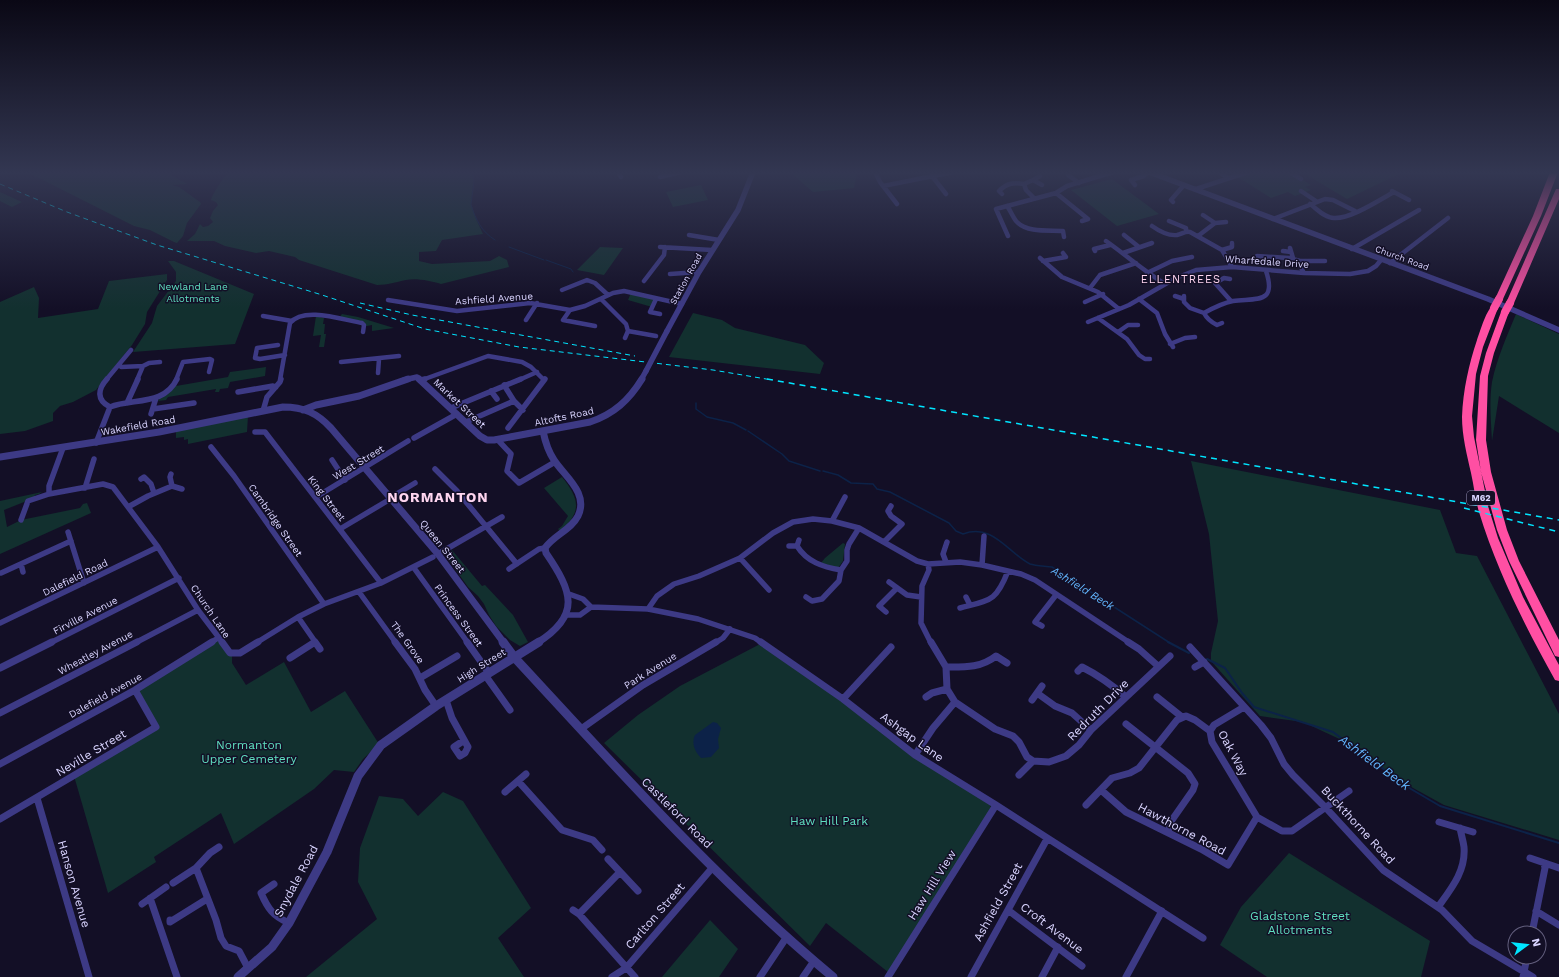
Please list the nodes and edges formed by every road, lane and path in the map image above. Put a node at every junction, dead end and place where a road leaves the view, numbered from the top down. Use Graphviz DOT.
graph roads {
  1 [pos="733,218"];
  2 [pos="1000,218"];
  3 [pos="1015,218"];
  4 [pos="1086,218"];
  5 [pos="1207,218"];
  6 [pos="1269,218"];
  7 [pos="1276,218"];
  8 [pos="1405,218"];
  9 [pos="1448,218"];
  10 [pos="1535,218"];
  11 [pos="1547,218"];
  12 [pos="1273,219"];
  13 [pos="1169,220"];
  14 [pos="1082,221"];
  15 [pos="1226,222"];
  16 [pos="1215,223"];
  17 [pos="1151,228"];
  18 [pos="1186,231"];
  19 [pos="689,235"];
  20 [pos="1124,235"];
  21 [pos="1008,236"];
  22 [pos="1198,236"];
  23 [pos="1064,237"];
  24 [pos="719,240"];
  25 [pos="1152,243"];
  26 [pos="1234,245"];
  27 [pos="1089,246"];
  28 [pos="1139,247"];
  29 [pos="1352,249"];
  30 [pos="712,250"];
  31 [pos="1222,250"];
  32 [pos="1283,251"];
  33 [pos="1063,253"];
  34 [pos="1123,253"];
  35 [pos="1167,256"];
  36 [pos="1257,256"];
  37 [pos="1292,258"];
  38 [pos="1192,259"];
  39 [pos="1381,260"];
  40 [pos="1172,261"];
  41 [pos="1300,261"];
  42 [pos="1325,261"];
  43 [pos="1136,263"];
  44 [pos="1390,263"];
  45 [pos="1232,267"];
  46 [pos="1266,271"];
  47 [pos="699,272"];
  48 [pos="1147,273"];
  49 [pos="674,274"];
  50 [pos="1304,274"];
  51 [pos="1227,277"];
  52 [pos="644,281"];
  53 [pos="1209,283"];
  54 [pos="1215,283"];
  55 [pos="1165,284"];
  56 [pos="1090,288"];
  57 [pos="562,290"];
  58 [pos="1103,294"];
  59 [pos="608,295"];
  60 [pos="1176,296"];
  61 [pos="601,299"];
  62 [pos="656,299"];
  63 [pos="1139,299"];
  64 [pos="388,300"];
  65 [pos="426,300"];
  66 [pos="1232,301"];
  67 [pos="1085,302"];
  68 [pos="537,303"];
  69 [pos="682,304"];
  70 [pos="422,305"];
  71 [pos="1119,309"];
  72 [pos="570,310"];
  73 [pos="1204,313"];
  74 [pos="660,314"];
  75 [pos="263,316"];
  76 [pos="1098,318"];
  77 [pos="526,320"];
  78 [pos="292,321"];
  79 [pos="1088,322"];
  80 [pos="1222,323"];
  81 [pos="1138,325"];
  82 [pos="595,326"];
  83 [pos="1559,330"];
  84 [pos="628,331"];
  85 [pos="667,331"];
  86 [pos="363,332"];
  87 [pos="1118,332"];
  88 [pos="656,336"];
  89 [pos="1195,337"];
  90 [pos="625,338"];
  91 [pos="278,345"];
  92 [pos="131,350"];
  93 [pos="285,355"];
  94 [pos="399,356"];
  95 [pos="379,359"];
  96 [pos="1146,360"];
  97 [pos="159,361"];
  98 [pos="341,362"];
  99 [pos="143,366"];
  100 [pos="124,368"];
  101 [pos="209,372"];
  102 [pos="537,372"];
  103 [pos="378,373"];
  104 [pos="419,379"];
  105 [pos="504,386"];
  106 [pos="276,387"];
  107 [pos="492,391"];
  108 [pos="238,392"];
  109 [pos="156,398"];
  110 [pos="497,399"];
  111 [pos="514,401"];
  112 [pos="127,403"];
  113 [pos="194,403"];
  114 [pos="319,404"];
  115 [pos="110,407"];
  116 [pos="289,407"];
  117 [pos="279,408"];
  118 [pos="451,408"];
  119 [pos="523,410"];
  120 [pos="263,411"];
  121 [pos="304,411"];
  122 [pos="457,414"];
  123 [pos="318,415"];
  124 [pos="466,422"];
  125 [pos="508,428"];
  126 [pos="543,431"];
  127 [pos="255,432"];
  128 [pos="414,438"];
  129 [pos="494,440"];
  130 [pos="408,441"];
  131 [pos="96,443"];
  132 [pos="211,447"];
  133 [pos="62,448"];
  134 [pos="0,457"];
  135 [pos="94,459"];
  136 [pos="332,460"];
  137 [pos="555,462"];
  138 [pos="366,469"];
  139 [pos="435,469"];
  140 [pos="171,474"];
  141 [pos="141,479"];
  142 [pos="345,480"];
  143 [pos="415,483"];
  144 [pos="172,486"];
  145 [pos="85,488"];
  146 [pos="182,489"];
  147 [pos="154,493"];
  148 [pos="49,494"];
  149 [pos="316,497"];
  150 [pos="845,497"];
  151 [pos="388,500"];
  152 [pos="128,507"];
  153 [pos="887,509"];
  154 [pos="502,517"];
  155 [pos="21,520"];
  156 [pos="832,521"];
  157 [pos="909,523"];
  158 [pos="902,524"];
  159 [pos="486,526"];
  160 [pos="859,528"];
  161 [pos="340,529"];
  162 [pos="68,532"];
  163 [pos="984,536"];
  164 [pos="71,541"];
  165 [pos="885,541"];
  166 [pos="789,546"];
  167 [pos="158,548"];
  168 [pos="545,548"];
  169 [pos="952,550"];
  170 [pos="436,556"];
  171 [pos="740,558"];
  172 [pos="946,562"];
  173 [pos="21,564"];
  174 [pos="517,564"];
  175 [pos="928,564"];
  176 [pos="982,565"];
  177 [pos="414,568"];
  178 [pos="509,569"];
  179 [pos="840,570"];
  180 [pos="1008,571"];
  181 [pos="23,572"];
  182 [pos="1,573"];
  183 [pos="178,578"];
  184 [pos="889,582"];
  185 [pos="84,583"];
  186 [pos="381,583"];
  187 [pos="897,588"];
  188 [pos="769,590"];
  189 [pos="359,592"];
  190 [pos="569,594"];
  191 [pos="1056,595"];
  192 [pos="806,597"];
  193 [pos="920,597"];
  194 [pos="966,597"];
  195 [pos="324,604"];
  196 [pos="970,605"];
  197 [pos="591,607"];
  198 [pos="960,608"];
  199 [pos="648,609"];
  200 [pos="198,610"];
  201 [pos="886,612"];
  202 [pos="566,615"];
  203 [pos="298,617"];
  204 [pos="0,623"];
  205 [pos="1042,626"];
  206 [pos="730,629"];
  207 [pos="218,638"];
  208 [pos="315,642"];
  209 [pos="891,647"];
  210 [pos="1190,647"];
  211 [pos="320,649"];
  212 [pos="1559,652"];
  213 [pos="457,656"];
  214 [pos="1170,656"];
  215 [pos="514,657"];
  216 [pos="290,658"];
  217 [pos="1204,662"];
  218 [pos="1006,663"];
  219 [pos="1158,666"];
  220 [pos="946,667"];
  221 [pos="1195,667"];
  222 [pos="0,668"];
  223 [pos="1078,671"];
  224 [pos="487,674"];
  225 [pos="1559,676"];
  226 [pos="420,678"];
  227 [pos="1042,686"];
  228 [pos="947,689"];
  229 [pos="135,690"];
  230 [pos="1037,693"];
  231 [pos="926,697"];
  232 [pos="1126,697"];
  233 [pos="1157,697"];
  234 [pos="843,699"];
  235 [pos="446,700"];
  236 [pos="1032,700"];
  237 [pos="955,702"];
  238 [pos="436,706"];
  239 [pos="1244,707"];
  240 [pos="510,710"];
  241 [pos="0,713"];
  242 [pos="1182,717"];
  243 [pos="1126,724"];
  244 [pos="581,730"];
  245 [pos="1092,730"];
  246 [pos="1210,731"];
  247 [pos="463,741"];
  248 [pos="1155,747"];
  249 [pos="915,755"];
  250 [pos="1033,761"];
  251 [pos="0,764"];
  252 [pos="526,774"];
  253 [pos="1019,775"];
  254 [pos="518,781"];
  255 [pos="355,783"];
  256 [pos="1101,790"];
  257 [pos="1349,791"];
  258 [pos="505,792"];
  259 [pos="37,798"];
  260 [pos="996,805"];
  261 [pos="1086,805"];
  262 [pos="1326,808"];
  263 [pos="1257,817"];
  264 [pos="0,819"];
  265 [pos="1439,822"];
  266 [pos="1460,828"];
  267 [pos="1168,832"];
  268 [pos="1473,832"];
  269 [pos="1047,839"];
  270 [pos="219,847"];
  271 [pos="602,850"];
  272 [pos="1530,858"];
  273 [pos="608,859"];
  274 [pos="1544,862"];
  275 [pos="713,866"];
  276 [pos="196,868"];
  277 [pos="1559,868"];
  278 [pos="620,872"];
  279 [pos="274,884"];
  280 [pos="638,891"];
  281 [pos="150,898"];
  282 [pos="207,899"];
  283 [pos="142,904"];
  284 [pos="1438,907"];
  285 [pos="1008,910"];
  286 [pos="1162,911"];
  287 [pos="1536,911"];
  288 [pos="170,920"];
  289 [pos="289,924"];
  290 [pos="1533,925"];
  291 [pos="1559,925"];
  292 [pos="786,938"];
  293 [pos="1203,938"];
  294 [pos="1058,947"];
  295 [pos="814,961"];
  296 [pos="1526,965"];
  297 [pos="1082,966"];
  298 [pos="248,968"];
  299 [pos="626,968"];
  300 [pos="1524,975"];
  301 [pos="89,977"];
  302 [pos="177,977"];
  303 [pos="238,977"];
  304 [pos="612,977"];
  305 [pos="635,977"];
  306 [pos="760,977"];
  307 [pos="803,977"];
  308 [pos="833,977"];
  309 [pos="888,977"];
  310 [pos="971,977"];
  311 [pos="1042,977"];
  312 [pos="1126,977"];
  313 [pos="1533,977"];
  1 -- 24 [label="street, Station Road"];
  2 -- 21 [label="street"];
  3 -- 23 [label="street"];
  4 -- 14 [label="street"];
  5 -- 16 [label="street"];
  6 -- 12 [label="street, Church Road"];
  7 -- 12 [label="street"];
  8 -- 29 [label="street"];
  9 -- 44 [label="street"];
  10 -- 225 [label="highway, M62"];
  11 -- 212 [label="highway, M62"];
  12 -- 29 [label="street, Church Road"];
  13 -- 18 [label="street"];
  15 -- 16 [label="street"];
  16 -- 22 [label="street"];
  17 -- 18 [label="street"];
  18 -- 22 [label="street"];
  19 -- 24 [label="street"];
  20 -- 28 [label="street"];
  22 -- 31 [label="street"];
  24 -- 30 [label="street, Station Road"];
  25 -- 28 [label="street"];
  26 -- 31 [label="street"];
  27 -- 34 [label="street"];
  28 -- 34 [label="street"];
  29 -- 39 [label="street, Church Road"];
  30 -- 47 [label="street, Station Road"];
  30 -- 52 [label="street"];
  31 -- 45 [label="street"];
  32 -- 37 [label="street"];
  33 -- 56 [label="street"];
  34 -- 43 [label="street"];
  35 -- 40 [label="street"];
  36 -- 37 [label="street"];
  37 -- 41 [label="street"];
  38 -- 40 [label="street"];
  39 -- 44 [label="street, Church Road"];
  39 -- 50 [label="street, Wharfedale Drive"];
  40 -- 48 [label="street"];
  41 -- 42 [label="street"];
  41 -- 50 [label="street"];
  43 -- 48 [label="street"];
  43 -- 56 [label="street"];
  44 -- 83 [label="street, Church Road"];
  45 -- 46 [label="street, Wharfedale Drive"];
  45 -- 55 [label="street, Wharfedale Drive"];
  46 -- 50 [label="street, Wharfedale Drive"];
  46 -- 66 [label="street"];
  47 -- 49 [label="street"];
  47 -- 69 [label="street, Station Road"];
  48 -- 55 [label="street"];
  51 -- 54 [label="street"];
  53 -- 54 [label="street"];
  54 -- 66 [label="street"];
  55 -- 63 [label="street, Wharfedale Drive"];
  56 -- 58 [label="street"];
  57 -- 59 [label="street"];
  58 -- 67 [label="street"];
  58 -- 71 [label="street"];
  59 -- 61 [label="street"];
  59 -- 62 [label="street"];
  60 -- 73 [label="street"];
  61 -- 72 [label="street"];
  61 -- 84 [label="street"];
  62 -- 69 [label="street"];
  62 -- 74 [label="street"];
  63 -- 71 [label="street, Wharfedale Drive"];
  63 -- 89 [label="street"];
  64 -- 70 [label="street, Ashfield Avenue"];
  65 -- 70 [label="street"];
  66 -- 73 [label="street"];
  68 -- 70 [label="street, Ashfield Avenue"];
  68 -- 72 [label="street, Ashfield Avenue"];
  68 -- 77 [label="street"];
  69 -- 85 [label="street, Station Road"];
  71 -- 76 [label="street, Wharfedale Drive"];
  72 -- 82 [label="street"];
  73 -- 80 [label="street"];
  75 -- 78 [label="street"];
  76 -- 79 [label="street, Wharfedale Drive"];
  76 -- 87 [label="street"];
  78 -- 86 [label="street"];
  78 -- 93 [label="street"];
  81 -- 87 [label="street"];
  84 -- 88 [label="street"];
  84 -- 90 [label="street"];
  85 -- 126 [label="street, Altofts Road, bridge"];
  87 -- 96 [label="street"];
  91 -- 93 [label="street"];
  92 -- 115 [label="street"];
  93 -- 106 [label="street"];
  94 -- 95 [label="street"];
  95 -- 98 [label="street"];
  95 -- 103 [label="street"];
  97 -- 99 [label="street"];
  99 -- 100 [label="street"];
  99 -- 112 [label="street"];
  101 -- 109 [label="street"];
  102 -- 104 [label="street"];
  102 -- 105 [label="street"];
  102 -- 119 [label="street"];
  104 -- 114 [label="street"];
  104 -- 118 [label="street, Market Street"];
  105 -- 107 [label="street"];
  105 -- 111 [label="street"];
  106 -- 108 [label="street"];
  106 -- 120 [label="street"];
  107 -- 110 [label="street"];
  107 -- 118 [label="street"];
  109 -- 112 [label="street"];
  109 -- 113 [label="street"];
  111 -- 119 [label="street"];
  111 -- 124 [label="street"];
  112 -- 115 [label="street"];
  114 -- 116 [label="street"];
  114 -- 121 [label="street"];
  114 -- 123 [label="street"];
  115 -- 131 [label="street"];
  116 -- 117 [label="street, Queen Street"];
  116 -- 121 [label="street, Queen Street"];
  117 -- 120 [label="street, Wakefield Road"];
  117 -- 121 [label="street, Queen Street"];
  118 -- 122 [label="street, Market Street"];
  119 -- 125 [label="street"];
  120 -- 131 [label="street, Wakefield Road"];
  121 -- 123 [label="street, Queen Street"];
  122 -- 124 [label="street, Market Street"];
  122 -- 128 [label="street"];
  123 -- 138 [label="street, Queen Street"];
  124 -- 129 [label="street, Market Street"];
  126 -- 129 [label="street, Altofts Road"];
  126 -- 137 [label="street"];
  127 -- 149 [label="street, King Street"];
  129 -- 137 [label="street"];
  130 -- 138 [label="street, West Street"];
  131 -- 133 [label="street, Wakefield Road"];
  132 -- 195 [label="street, Cambridge Street"];
  133 -- 134 [label="street, Wakefield Road"];
  133 -- 148 [label="street"];
  135 -- 145 [label="street"];
  136 -- 142 [label="street"];
  137 -- 168 [label="street"];
  138 -- 142 [label="street, West Street"];
  138 -- 151 [label="street, Queen Street"];
  139 -- 159 [label="street"];
  140 -- 144 [label="street"];
  141 -- 147 [label="street"];
  142 -- 149 [label="street, West Street"];
  143 -- 151 [label="street"];
  144 -- 146 [label="street"];
  144 -- 147 [label="street"];
  145 -- 148 [label="street, Church Lane"];
  145 -- 152 [label="street, Church Lane"];
  147 -- 152 [label="street"];
  148 -- 155 [label="street, Church Lane"];
  149 -- 161 [label="street, King Street"];
  150 -- 156 [label="street"];
  151 -- 161 [label="street"];
  151 -- 170 [label="street, Queen Street"];
  152 -- 167 [label="street, Church Lane"];
  153 -- 158 [label="street"];
  154 -- 159 [label="street, Church Lane"];
  156 -- 160 [label="street"];
  156 -- 171 [label="street"];
  157 -- 158 [label="street"];
  158 -- 165 [label="street"];
  159 -- 170 [label="street, Church Lane"];
  159 -- 174 [label="street"];
  160 -- 165 [label="street"];
  160 -- 179 [label="street"];
  161 -- 186 [label="street, King Street"];
  162 -- 164 [label="street"];
  163 -- 176 [label="street"];
  164 -- 173 [label="street"];
  164 -- 185 [label="street"];
  165 -- 175 [label="street"];
  166 -- 179 [label="street"];
  167 -- 183 [label="street, Church Lane"];
  167 -- 185 [label="street, Dalefield Road"];
  168 -- 174 [label="street"];
  168 -- 190 [label="street"];
  169 -- 172 [label="street"];
  170 -- 177 [label="street, Church Lane"];
  170 -- 215 [label="street, Queen Street"];
  171 -- 188 [label="street"];
  171 -- 199 [label="street"];
  172 -- 175 [label="street"];
  172 -- 176 [label="street"];
  173 -- 181 [label="street"];
  173 -- 182 [label="street"];
  174 -- 178 [label="street"];
  175 -- 193 [label="street"];
  176 -- 180 [label="street"];
  177 -- 186 [label="street, Church Lane"];
  177 -- 224 [label="street, Princess Street"];
  179 -- 192 [label="street"];
  180 -- 191 [label="street"];
  180 -- 196 [label="street"];
  183 -- 200 [label="street, Church Lane"];
  183 -- 222 [label="street, Firville Avenue"];
  184 -- 187 [label="street"];
  185 -- 204 [label="street, Dalefield Road"];
  186 -- 189 [label="street, Church Lane"];
  187 -- 193 [label="street"];
  187 -- 201 [label="street"];
  189 -- 195 [label="street, Church Lane"];
  189 -- 226 [label="street, The Grove"];
  190 -- 197 [label="street"];
  190 -- 202 [label="street, High Street"];
  191 -- 205 [label="street"];
  191 -- 219 [label="street"];
  193 -- 220 [label="street"];
  194 -- 196 [label="street"];
  195 -- 203 [label="street, Church Lane"];
  196 -- 198 [label="street"];
  197 -- 199 [label="street, Ashgap Lane"];
  197 -- 202 [label="street"];
  199 -- 206 [label="street, Ashgap Lane"];
  200 -- 207 [label="street, Church Lane"];
  200 -- 241 [label="street, Wheatley Avenue"];
  202 -- 215 [label="street, High Street"];
  203 -- 207 [label="street, Church Lane"];
  203 -- 208 [label="street"];
  206 -- 234 [label="street, Ashgap Lane"];
  206 -- 244 [label="street, Park Avenue"];
  207 -- 229 [label="street, Dalefield Avenue"];
  208 -- 211 [label="street"];
  208 -- 216 [label="street"];
  209 -- 234 [label="street"];
  210 -- 217 [label="street, Buckthorne Road"];
  213 -- 226 [label="street"];
  214 -- 219 [label="street, Redruth Drive"];
  215 -- 224 [label="street, High Street"];
  215 -- 244 [label="street, Castleford Road"];
  217 -- 221 [label="street"];
  217 -- 239 [label="street, Buckthorne Road"];
  218 -- 220 [label="street"];
  219 -- 232 [label="street, Redruth Drive"];
  220 -- 228 [label="street"];
  223 -- 232 [label="street"];
  224 -- 235 [label="street, High Street"];
  224 -- 240 [label="street, Princess Street"];
  226 -- 238 [label="street, The Grove"];
  227 -- 230 [label="street"];
  228 -- 231 [label="street"];
  228 -- 237 [label="street"];
  229 -- 251 [label="street, Dalefield Avenue"];
  229 -- 259 [label="street, Neville Street"];
  230 -- 236 [label="street"];
  230 -- 245 [label="street"];
  232 -- 245 [label="street, Redruth Drive"];
  233 -- 242 [label="street, Oak Way"];
  234 -- 249 [label="street, Ashgap Lane"];
  235 -- 238 [label="street, High Street"];
  235 -- 247 [label="street"];
  237 -- 249 [label="street"];
  237 -- 250 [label="street"];
  238 -- 255 [label="street, High Street"];
  239 -- 246 [label="street"];
  239 -- 262 [label="street, Buckthorne Road"];
  242 -- 246 [label="street, Oak Way"];
  242 -- 248 [label="street"];
  243 -- 248 [label="street"];
  244 -- 275 [label="street, Castleford Road"];
  245 -- 250 [label="street, Redruth Drive"];
  246 -- 263 [label="street, Oak Way"];
  248 -- 256 [label="street"];
  248 -- 267 [label="street"];
  249 -- 260 [label="street, Ashgap Lane"];
  250 -- 253 [label="street"];
  252 -- 254 [label="street"];
  254 -- 258 [label="street"];
  254 -- 271 [label="street"];
  255 -- 289 [label="street, Snydale Road"];
  256 -- 261 [label="street"];
  256 -- 267 [label="street, Hawthorne Road"];
  257 -- 262 [label="street"];
  259 -- 264 [label="street, Neville Street"];
  259 -- 301 [label="street, Hanson Avenue"];
  260 -- 269 [label="street, Ashgap Lane"];
  260 -- 309 [label="street, Haw Hill View"];
  262 -- 263 [label="street"];
  262 -- 284 [label="street, Buckthorne Road"];
  263 -- 267 [label="street, Hawthorne Road"];
  265 -- 266 [label="street"];
  266 -- 268 [label="street"];
  266 -- 284 [label="street"];
  269 -- 285 [label="street, Ashfield Street"];
  269 -- 286 [label="street, Ashgap Lane"];
  270 -- 276 [label="street"];
  272 -- 274 [label="street"];
  273 -- 278 [label="street"];
  274 -- 277 [label="street"];
  274 -- 287 [label="street"];
  275 -- 292 [label="street, Castleford Road"];
  275 -- 299 [label="street, Carlton Street"];
  276 -- 281 [label="street"];
  276 -- 282 [label="street"];
  278 -- 280 [label="street"];
  278 -- 299 [label="street"];
  279 -- 289 [label="street"];
  281 -- 283 [label="street"];
  281 -- 302 [label="street"];
  282 -- 288 [label="street"];
  282 -- 298 [label="street"];
  284 -- 300 [label="street, Buckthorne Road"];
  285 -- 294 [label="street, Croft Avenue"];
  285 -- 310 [label="street, Ashfield Street"];
  286 -- 293 [label="street, Ashgap Lane"];
  286 -- 312 [label="street"];
  287 -- 290 [label="street"];
  287 -- 291 [label="street"];
  289 -- 298 [label="street, Snydale Road"];
  292 -- 295 [label="street, Castleford Road"];
  292 -- 306 [label="street"];
  294 -- 297 [label="street, Croft Avenue"];
  294 -- 311 [label="street"];
  295 -- 307 [label="street"];
  295 -- 308 [label="street, Castleford Road"];
  296 -- 300 [label="street"];
  298 -- 303 [label="street, Snydale Road"];
  299 -- 304 [label="street, Carlton Street"];
  299 -- 305 [label="street"];
  300 -- 313 [label="street, Buckthorne Road"];
}
